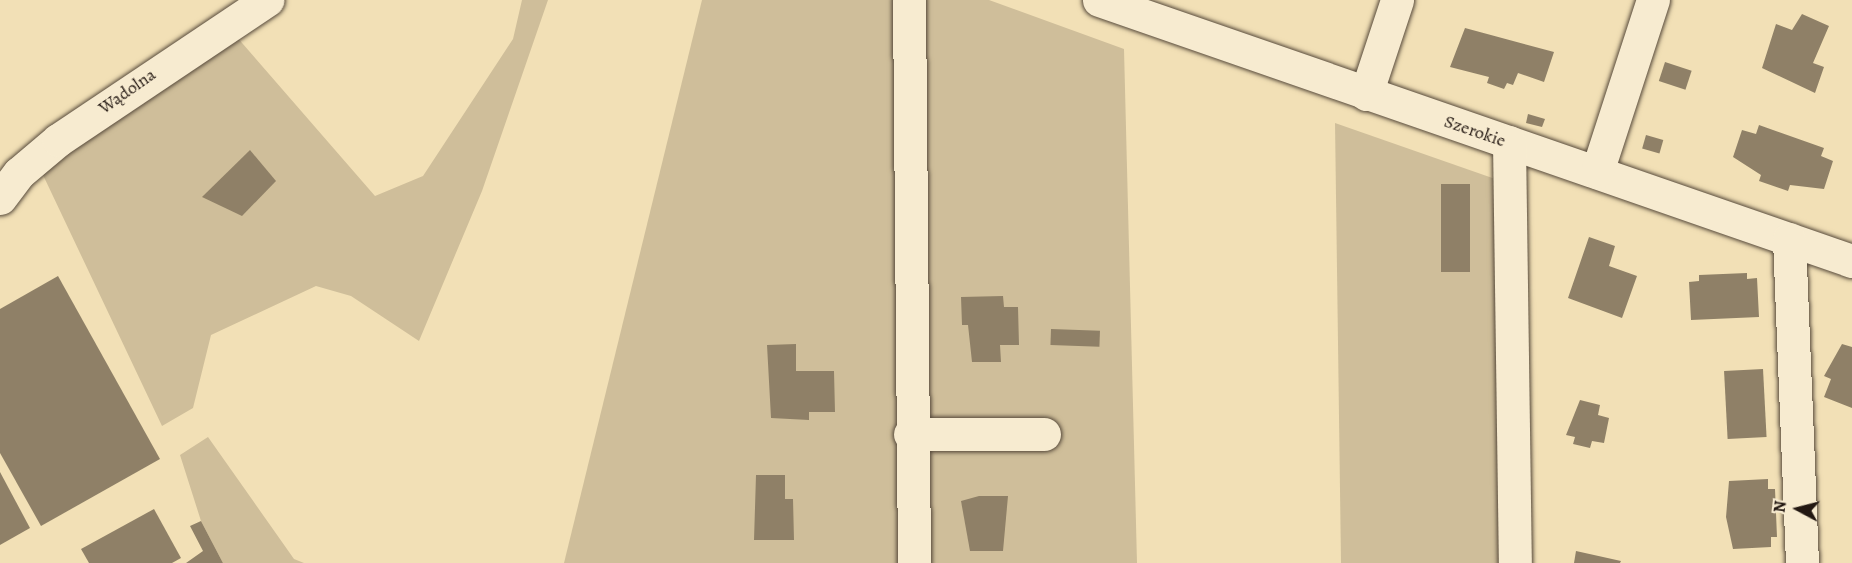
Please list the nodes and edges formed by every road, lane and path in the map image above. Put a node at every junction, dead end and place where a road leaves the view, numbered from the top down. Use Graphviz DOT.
graph roads {
  1 [pos="267,0"];
  2 [pos="909,0"];
  3 [pos="1099,0"];
  4 [pos="1396,0"];
  5 [pos="1653,0"];
  6 [pos="1366,93"];
  7 [pos="1509,142"];
  8 [pos="1597,172"];
  9 [pos="0,198"];
  10 [pos="1789,239"];
  11 [pos="1852,261"];
  12 [pos="910,434"];
  13 [pos="1044,434"];
  14 [pos="914,563"];
  15 [pos="1515,563"];
  16 [pos="1802,563"];
  1 -- 9 [label="street, Wądolna"];
  2 -- 12 [label="street"];
  3 -- 6 [label="street, Szerokie"];
  4 -- 6 [label="street"];
  5 -- 8 [label="street"];
  6 -- 7 [label="street, Szerokie"];
  7 -- 8 [label="street, Szerokie"];
  7 -- 15 [label="street"];
  8 -- 10 [label="street, Szerokie"];
  10 -- 11 [label="street, Szerokie"];
  10 -- 16 [label="street"];
  12 -- 13 [label="street"];
  12 -- 14 [label="street"];
}
